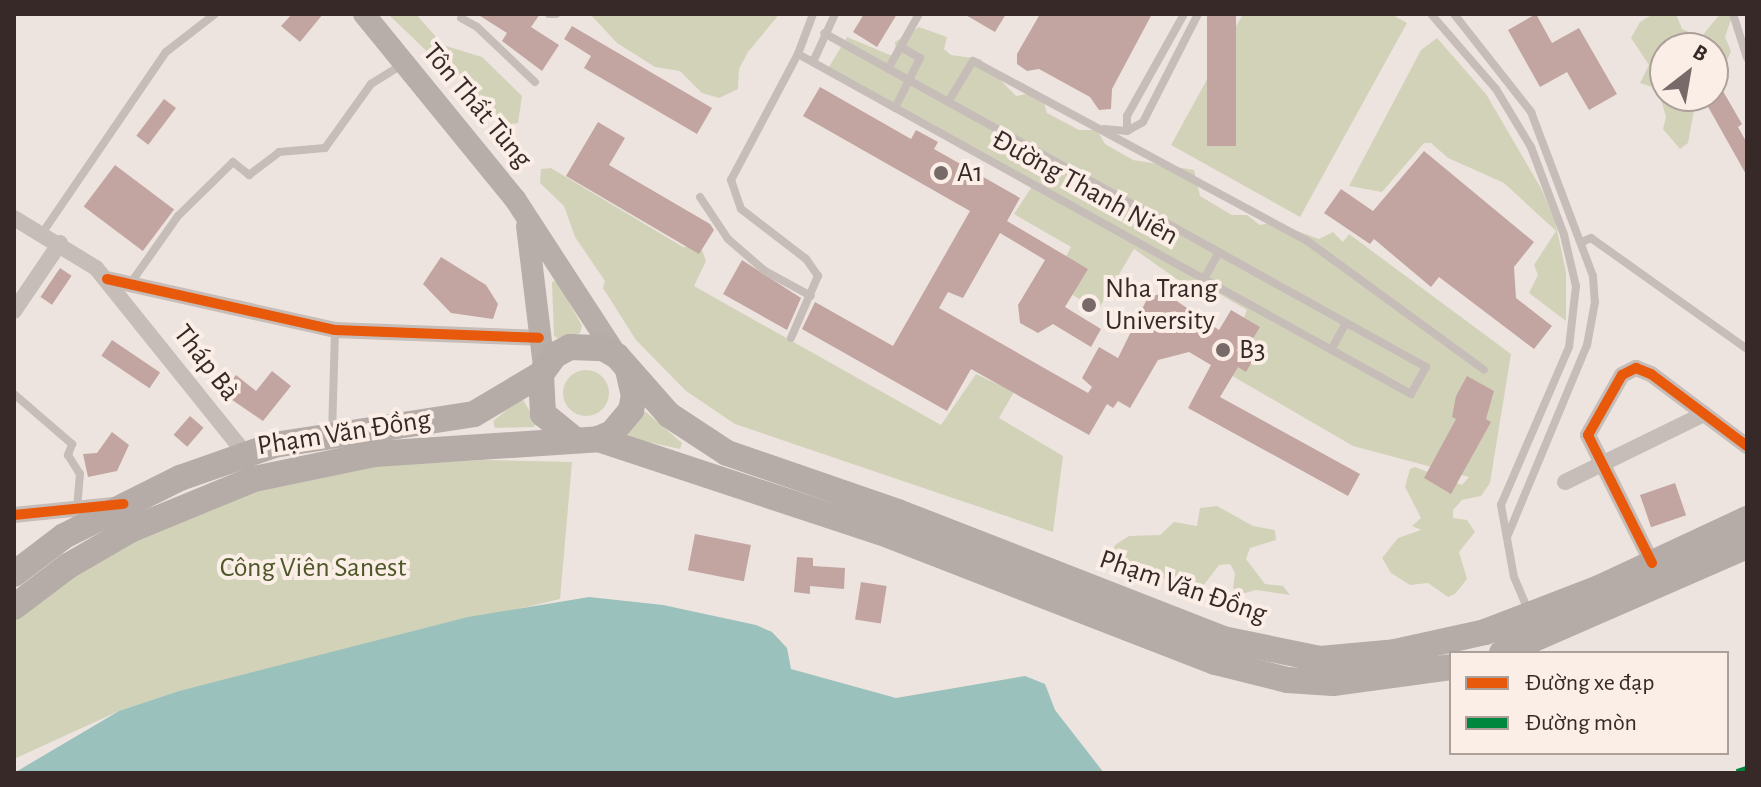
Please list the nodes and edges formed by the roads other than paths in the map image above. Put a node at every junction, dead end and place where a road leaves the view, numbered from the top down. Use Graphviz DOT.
graph roads {
  1 [pos="215,14"];
  2 [pos="364,14"];
  3 [pos="549,14"];
  4 [pos="556,14"];
  5 [pos="813,14"];
  6 [pos="835,14"];
  7 [pos="919,14"];
  8 [pos="1184,14"];
  9 [pos="1198,14"];
  10 [pos="1431,14"];
  11 [pos="1454,14"];
  12 [pos="1733,14"];
  13 [pos="461,18"];
  14 [pos="1177,28"];
  15 [pos="824,33"];
  16 [pos="1188,34"];
  17 [pos="901,47"];
  18 [pos="798,54"];
  19 [pos="1747,58"];
  20 [pos="813,62"];
  21 [pos="403,64"];
  22 [pos="888,69"];
  23 [pos="907,79"];
  24 [pos="1508,80"];
  25 [pos="535,82"];
  26 [pos="1496,89"];
  27 [pos="948,102"];
  28 [pos="895,108"];
  29 [pos="1099,129"];
  30 [pos="1127,131"];
  31 [pos="1558,173"];
  32 [pos="1543,180"];
  33 [pos="700,197"];
  34 [pos="515,199"];
  35 [pos="14,218"];
  36 [pos="43,232"];
  37 [pos="1582,242"];
  38 [pos="60,243"];
  39 [pos="1219,252"];
  40 [pos="1591,265"];
  41 [pos="1573,267"];
  42 [pos="107,279"];
  43 [pos="1204,279"];
  44 [pos="130,284"];
  45 [pos="811,296"];
  46 [pos="14,311"];
  47 [pos="1346,323"];
  48 [pos="335,330"];
  49 [pos="539,338"];
  50 [pos="791,338"];
  51 [pos="1747,349"];
  52 [pos="1331,350"];
  53 [pos="622,362"];
  54 [pos="1484,370"];
  55 [pos="543,371"];
  56 [pos="14,394"];
  57 [pos="1704,414"];
  58 [pos="332,436"];
  59 [pos="586,439"];
  60 [pos="1528,446"];
  61 [pos="1747,446"];
  62 [pos="434,450"];
  63 [pos="245,453"];
  64 [pos="1544,454"];
  65 [pos="1603,464"];
  66 [pos="1565,482"];
  67 [pos="123,504"];
  68 [pos="77,509"];
  69 [pos="805,509"];
  70 [pos="23,515"];
  71 [pos="1747,519"];
  72 [pos="1506,540"];
  73 [pos="52,545"];
  74 [pos="1747,546"];
  75 [pos="1652,563"];
  76 [pos="14,574"];
  77 [pos="14,607"];
  78 [pos="1539,636"];
  79 [pos="1506,651"];
  80 [pos="1449,667"];
  1 -- 36 [label="lane"];
  2 -- 21 [label="main road, Tôn Thất Tùng"];
  3 -- 4 [label="lane"];
  5 -- 18 [label="lane"];
  6 -- 15 [label="lane"];
  7 -- 17 [label="lane"];
  8 -- 14 [label="lane"];
  9 -- 16 [label="lane"];
  10 -- 26 [label="lane"];
  11 -- 24 [label="lane"];
  12 -- 19 [label="lane"];
  13 -- 25 [label="lane"];
  14 -- 16 [label="lane"];
  14 -- 30 [label="lane"];
  15 -- 20 [label="lane"];
  15 -- 22 [label="lane, Đường Thanh Niên"];
  16 -- 30 [label="lane"];
  17 -- 22 [label="lane"];
  17 -- 23 [label="lane"];
  18 -- 20 [label="lane, Đường Thanh Niên"];
  18 -- 45 [label="lane"];
  20 -- 28 [label="lane, Đường Thanh Niên"];
  21 -- 34 [label="main road, Tôn Thất Tùng"];
  21 -- 44 [label="lane"];
  22 -- 23 [label="lane, Đường Thanh Niên"];
  23 -- 27 [label="lane, Đường Thanh Niên"];
  23 -- 28 [label="lane"];
  24 -- 26 [label="lane"];
  24 -- 31 [label="lane"];
  26 -- 32 [label="lane"];
  27 -- 29 [label="lane"];
  27 -- 39 [label="lane, Đường Thanh Niên"];
  28 -- 43 [label="lane, Đường Thanh Niên"];
  29 -- 30 [label="lane"];
  29 -- 54 [label="lane"];
  31 -- 32 [label="lane"];
  31 -- 37 [label="lane"];
  32 -- 41 [label="lane"];
  33 -- 45 [label="lane"];
  34 -- 49 [label="main road, Tôn Thất Tùng"];
  34 -- 53 [label="main road, Tôn Thất Tùng"];
  35 -- 36 [label="street, Tháp Bà"];
  36 -- 38 [label="street, Tháp Bà"];
  37 -- 40 [label="lane"];
  37 -- 51 [label="lane"];
  38 -- 42 [label="street, Tháp Bà"];
  38 -- 46 [label="street"];
  39 -- 43 [label="lane"];
  39 -- 47 [label="lane, Đường Thanh Niên"];
  40 -- 41 [label="lane"];
  40 -- 64 [label="lane"];
  41 -- 60 [label="lane"];
  42 -- 44 [label="street"];
  42 -- 63 [label="street, Tháp Bà"];
  43 -- 52 [label="lane, Đường Thanh Niên"];
  44 -- 48 [label="street"];
  45 -- 50 [label="lane"];
  47 -- 52 [label="lane"];
  47 -- 52 [label="lane, Đường Thanh Niên"];
  48 -- 49 [label="street"];
  48 -- 58 [label="lane"];
  49 -- 55 [label="main road, Tôn Thất Tùng"];
  53 -- 55 [label="main road, Phạm Văn Đồng"];
  53 -- 59 [label="main road"];
  53 -- 78 [label="main road, Phạm Văn Đồng"];
  55 -- 58 [label="main road, Phạm Văn Đồng"];
  55 -- 59 [label="main road, Phạm Văn Đồng"];
  56 -- 68 [label="lane"];
  57 -- 61 [label="street"];
  57 -- 65 [label="street"];
  57 -- 65 [label="street"];
  58 -- 63 [label="main road, Phạm Văn Đồng"];
  59 -- 62 [label="main road, Phạm Văn Đồng"];
  59 -- 69 [label="main road, Phạm Văn Đồng"];
  60 -- 64 [label="lane"];
  60 -- 72 [label="lane"];
  62 -- 69 [label="main road"];
  62 -- 77 [label="main road, Phạm Văn Đồng"];
  63 -- 67 [label="main road, Phạm Văn Đồng"];
  64 -- 72 [label="lane"];
  65 -- 66 [label="street"];
  65 -- 75 [label="street"];
  67 -- 68 [label="street"];
  67 -- 73 [label="main road, Phạm Văn Đồng"];
  68 -- 70 [label="street"];
  69 -- 80 [label="main road, Phạm Văn Đồng"];
  70 -- 73 [label="street"];
  71 -- 75 [label="main road, Phạm Văn Đồng"];
  72 -- 78 [label="lane"];
  73 -- 76 [label="main road, Phạm Văn Đồng"];
  74 -- 78 [label="main road, Phạm Văn Đồng"];
  75 -- 78 [label="main road, Phạm Văn Đồng"];
  78 -- 79 [label="main road, Phạm Văn Đồng"];
}
